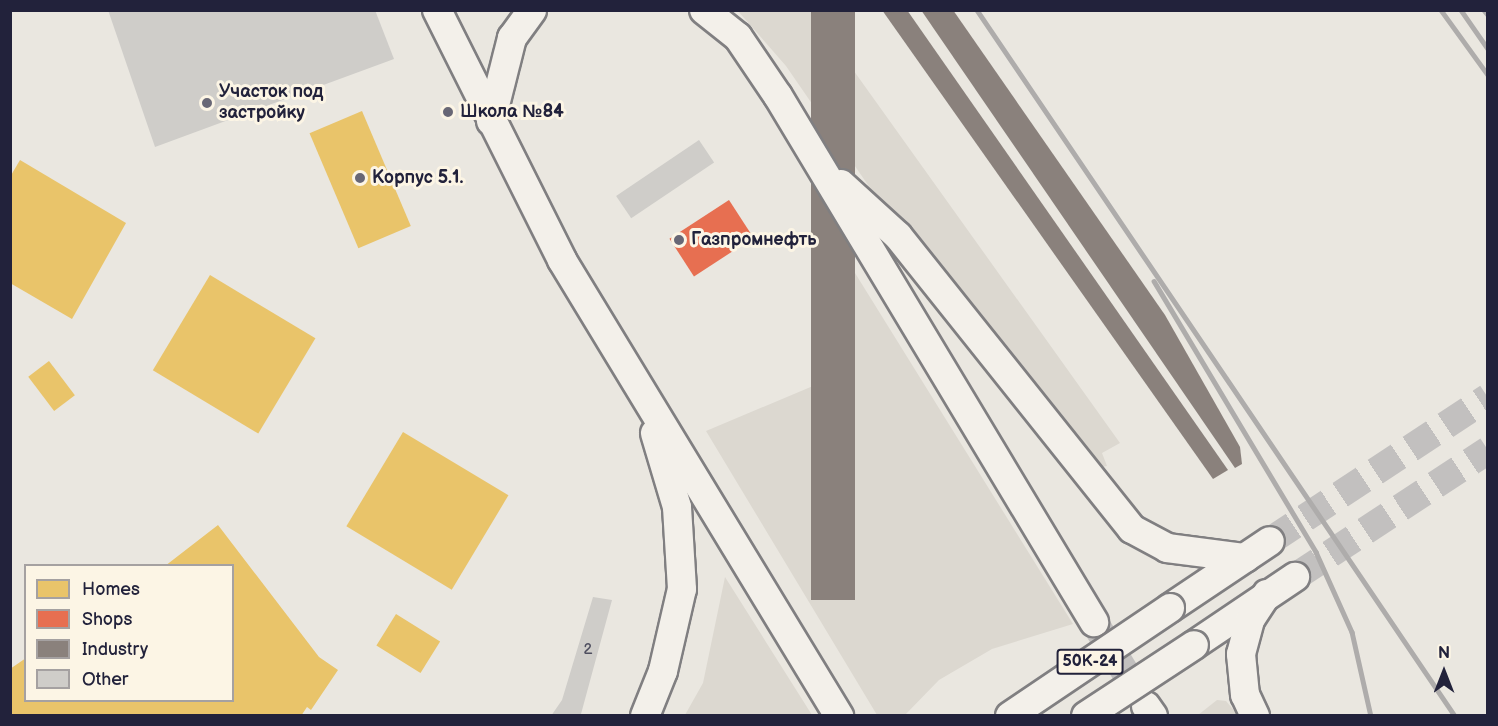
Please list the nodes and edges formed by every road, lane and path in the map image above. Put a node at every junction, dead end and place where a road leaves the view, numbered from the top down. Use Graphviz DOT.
graph roads {
  1 [pos="437,10"];
  2 [pos="532,10"];
  3 [pos="704,10"];
  4 [pos="491,121"];
  5 [pos="819,163"];
  6 [pos="643,393"];
  7 [pos="1270,541"];
  8 [pos="1245,558"];
  9 [pos="1295,577"];
  10 [pos="1267,594"];
  11 [pos="1094,622"];
  12 [pos="645,716"];
  13 [pos="839,716"];
  14 [pos="1010,716"];
  15 [pos="1086,716"];
  16 [pos="1255,716"];
  1 -- 4 [label="main road"];
  2 -- 4 [label="main road"];
  3 -- 5 [label="main road"];
  4 -- 6 [label="main road"];
  5 -- 8 [label="main road"];
  5 -- 11 [label="main road"];
  6 -- 12 [label="main road"];
  6 -- 13 [label="main road"];
  7 -- 8 [label="main road"];
  8 -- 14 [label="main road, 50К-24, bridge"];
  9 -- 10 [label="main road"];
  10 -- 15 [label="main road, 50К-24, bridge"];
  10 -- 16 [label="main road"];
}
